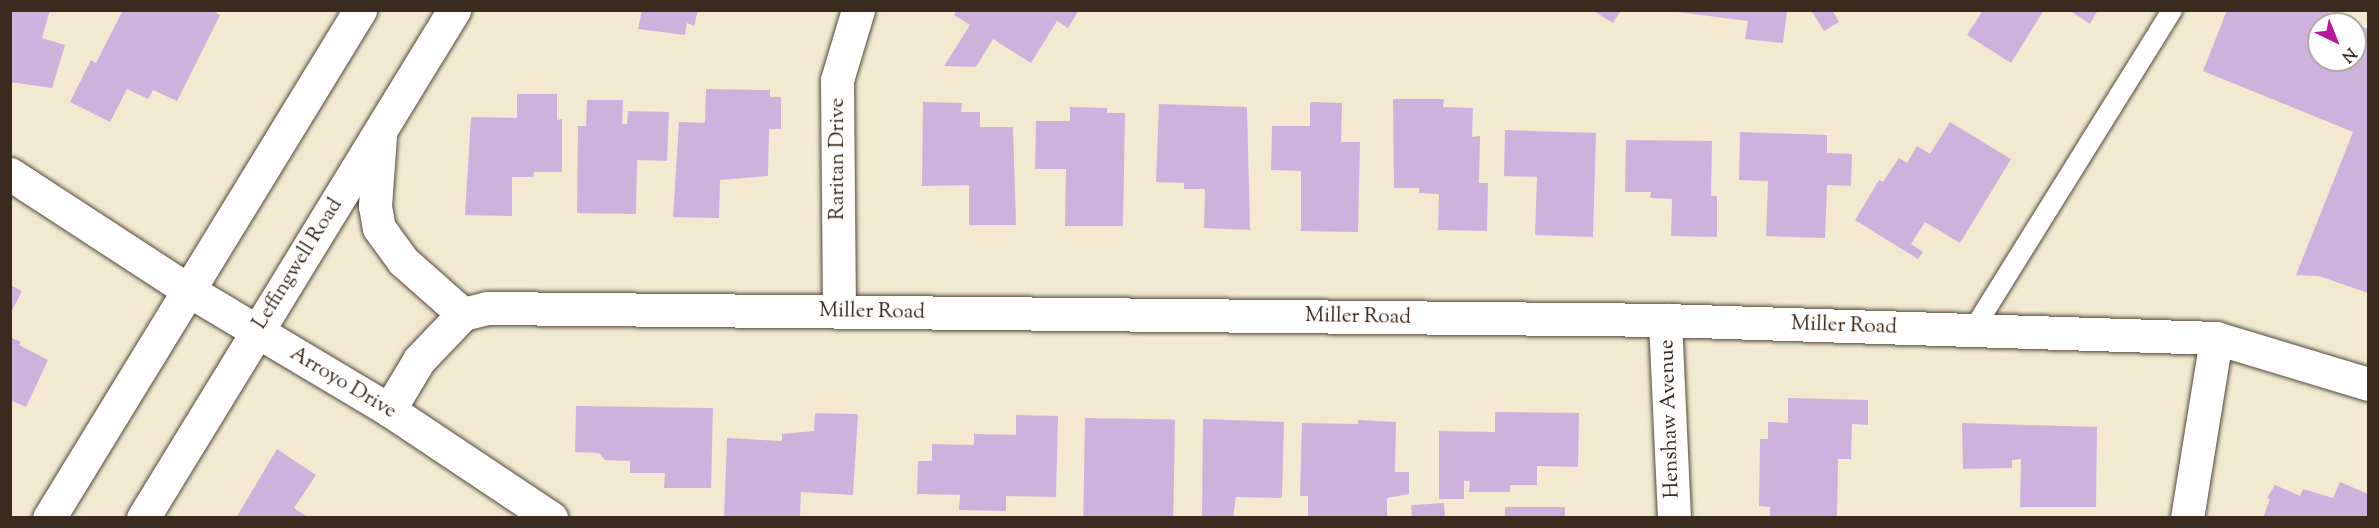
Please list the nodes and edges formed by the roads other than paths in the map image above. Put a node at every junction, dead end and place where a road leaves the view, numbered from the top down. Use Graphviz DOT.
graph roads {
  1 [pos="360,10"];
  2 [pos="454,10"];
  3 [pos="858,10"];
  4 [pos="2172,10"];
  5 [pos="380,130"];
  6 [pos="10,174"];
  7 [pos="188,290"];
  8 [pos="839,312"];
  9 [pos="463,314"];
  10 [pos="1665,320"];
  11 [pos="1973,330"];
  12 [pos="257,331"];
  13 [pos="2216,338"];
  14 [pos="2368,384"];
  15 [pos="389,410"];
  16 [pos="49,518"];
  17 [pos="142,518"];
  18 [pos="551,518"];
  19 [pos="1674,518"];
  20 [pos="2187,518"];
  1 -- 7 [label="street"];
  2 -- 5 [label="street, Leffingwell Road"];
  3 -- 8 [label="street, Raritan Drive"];
  4 -- 11 [label="lane"];
  5 -- 9 [label="street"];
  5 -- 12 [label="street, Leffingwell Road"];
  6 -- 7 [label="street, Arroyo Drive"];
  7 -- 12 [label="street, Arroyo Drive"];
  7 -- 16 [label="street"];
  8 -- 9 [label="street, Miller Road"];
  8 -- 10 [label="street, Miller Road"];
  9 -- 15 [label="street"];
  10 -- 11 [label="street, Miller Road"];
  10 -- 19 [label="street, Henshaw Avenue"];
  11 -- 13 [label="street, Miller Road"];
  12 -- 15 [label="street, Arroyo Drive"];
  12 -- 17 [label="street, Leffingwell Road"];
  13 -- 14 [label="street, Miller Road"];
  13 -- 20 [label="street"];
  15 -- 18 [label="street, Arroyo Drive"];
}
